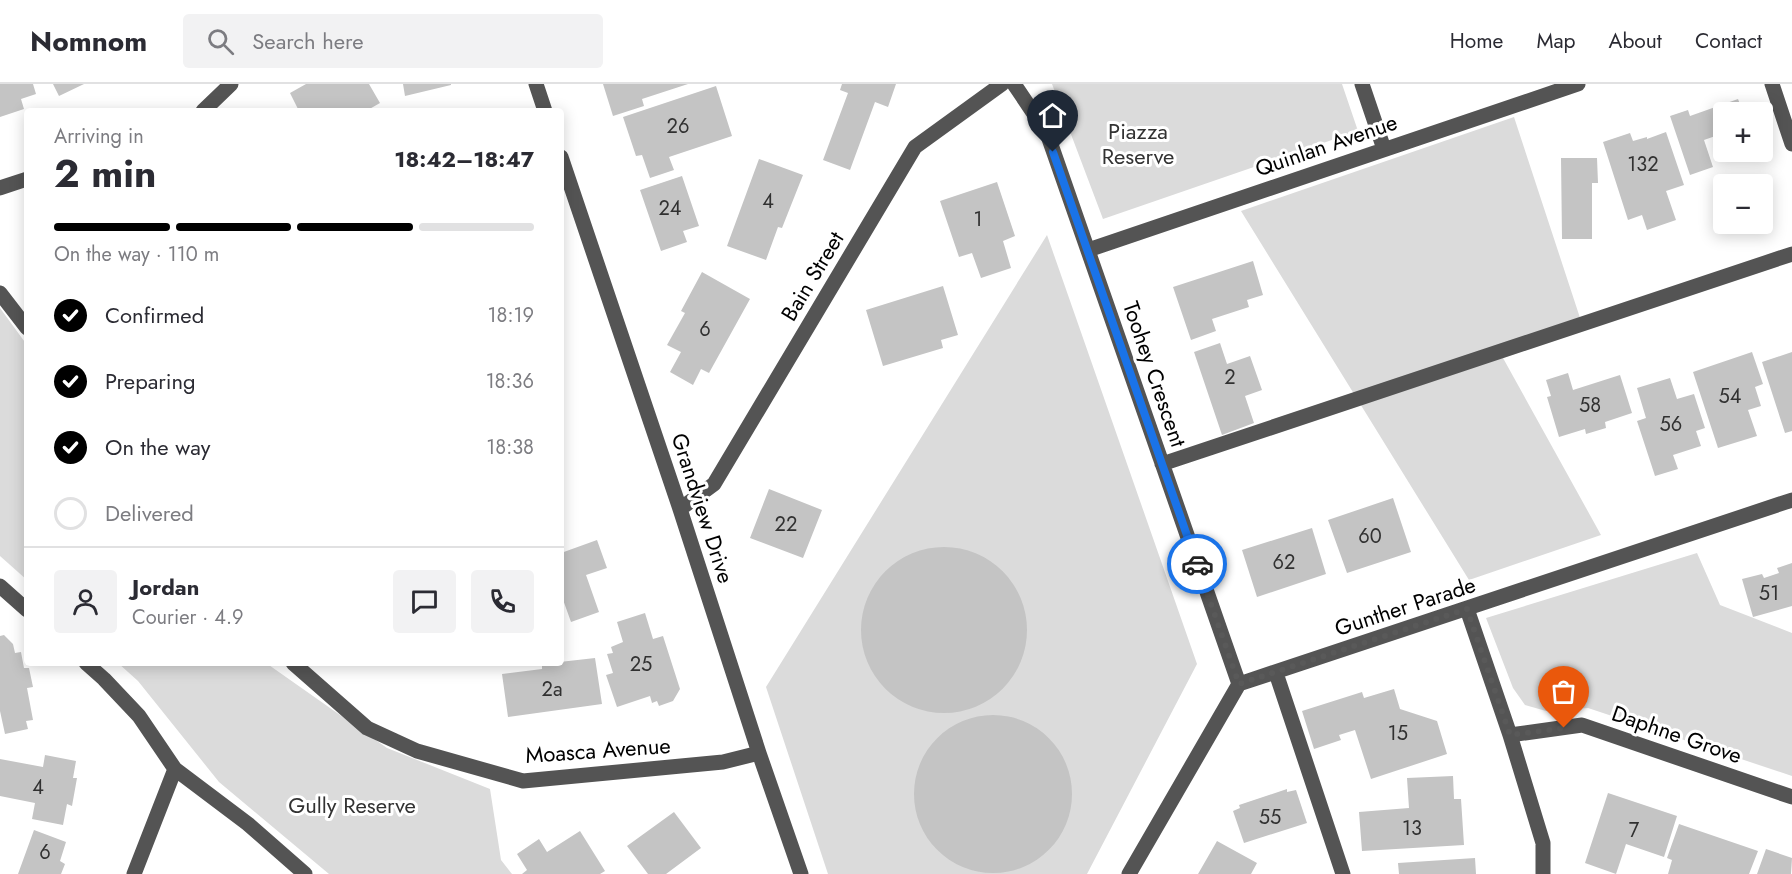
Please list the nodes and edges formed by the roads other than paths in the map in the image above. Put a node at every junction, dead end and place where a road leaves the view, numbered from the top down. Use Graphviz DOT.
graph roads {
  1 [pos="231,84"];
  2 [pos="536,84"];
  3 [pos="1002,84"];
  4 [pos="1014,84"];
  5 [pos="1362,84"];
  6 [pos="1578,84"];
  7 [pos="1772,84"];
  8 [pos="205,108"];
  9 [pos="545,108"];
  10 [pos="1792,144"];
  11 [pos="1384,149"];
  12 [pos="564,166"];
  13 [pos="24,180"];
  14 [pos="0,188"];
  15 [pos="1088,250"];
  16 [pos="1792,254"];
  17 [pos="0,293"];
  18 [pos="24,324"];
  19 [pos="1162,464"];
  20 [pos="1792,500"];
  21 [pos="680,509"];
  22 [pos="0,586"];
  23 [pos="24,607"];
  24 [pos="1467,609"];
  25 [pos="89,666"];
  26 [pos="295,666"];
  27 [pos="1276,673"];
  28 [pos="1239,684"];
  29 [pos="1510,735"];
  30 [pos="759,753"];
  31 [pos="174,769"];
  32 [pos="1792,797"];
  33 [pos="134,874"];
  34 [pos="305,874"];
  35 [pos="801,874"];
  36 [pos="1129,874"];
  37 [pos="1343,874"];
  38 [pos="1543,874"];
  1 -- 8 [label="street"];
  2 -- 9 [label="street"];
  3 -- 21 [label="street, Bain Street"];
  4 -- 15 [label="street, Toohey Crescent"];
  5 -- 11 [label="street"];
  6 -- 11 [label="street, Quinlan Avenue"];
  7 -- 10 [label="street"];
  11 -- 15 [label="street, Quinlan Avenue"];
  12 -- 21 [label="street, Grandview Drive"];
  13 -- 14 [label="street"];
  15 -- 19 [label="street, Toohey Crescent"];
  16 -- 19 [label="street"];
  17 -- 18 [label="street"];
  19 -- 28 [label="street, Toohey Crescent"];
  20 -- 24 [label="street, Gunther Parade"];
  21 -- 30 [label="street, Grandview Drive"];
  22 -- 23 [label="street"];
  24 -- 27 [label="street, Gunther Parade"];
  24 -- 29 [label="street"];
  25 -- 31 [label="street"];
  26 -- 30 [label="street, Moasca Avenue"];
  27 -- 28 [label="street, Gunther Parade"];
  27 -- 37 [label="street"];
  28 -- 36 [label="street"];
  29 -- 32 [label="street, Daphne Grove"];
  29 -- 38 [label="street"];
  30 -- 35 [label="street, Grandview Drive"];
  31 -- 33 [label="street"];
  31 -- 34 [label="street"];
}
